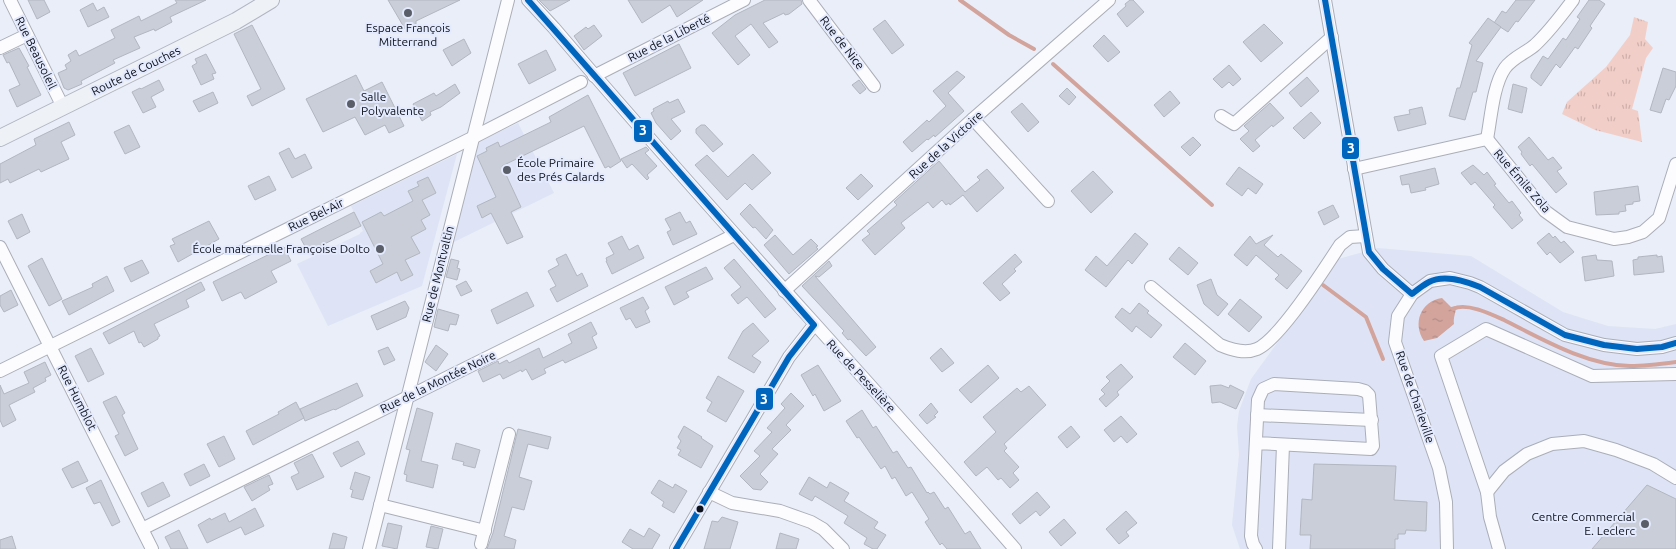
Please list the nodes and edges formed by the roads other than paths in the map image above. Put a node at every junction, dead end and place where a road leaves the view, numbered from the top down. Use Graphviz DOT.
graph roads {
  1 [pos="10,0"];
  2 [pos="271,0"];
  3 [pos="508,0"];
  4 [pos="528,0"];
  5 [pos="744,0"];
  6 [pos="809,0"];
  7 [pos="1109,0"];
  8 [pos="1325,0"];
  9 [pos="1572,0"];
  10 [pos="27,35"];
  11 [pos="1332,37"];
  12 [pos="0,48"];
  13 [pos="594,76"];
  14 [pos="581,82"];
  15 [pos="874,86"];
  16 [pos="63,107"];
  17 [pos="1221,116"];
  18 [pos="973,119"];
  19 [pos="0,138"];
  20 [pos="472,138"];
  21 [pos="1487,139"];
  22 [pos="1676,164"];
  23 [pos="1354,169"];
  24 [pos="1048,201"];
  25 [pos="734,235"];
  26 [pos="1366,236"];
  27 [pos="0,247"];
  28 [pos="1151,287"];
  29 [pos="784,291"];
  30 [pos="1412,294"];
  31 [pos="814,325"];
  32 [pos="1676,344"];
  33 [pos="51,347"];
  34 [pos="0,371"];
  35 [pos="1676,374"];
  36 [pos="406,398"];
  37 [pos="1257,414"];
  38 [pos="1372,420"];
  39 [pos="509,434"];
  40 [pos="1256,443"];
  41 [pos="1283,444"];
  42 [pos="1676,478"];
  43 [pos="709,492"];
  44 [pos="1487,492"];
  45 [pos="380,505"];
  46 [pos="142,528"];
  47 [pos="485,531"];
  48 [pos="481,544"];
  49 [pos="837,547"];
  50 [pos="152,549"];
  51 [pos="369,549"];
  52 [pos="676,549"];
  53 [pos="1015,549"];
  54 [pos="1256,549"];
  55 [pos="1279,549"];
  56 [pos="1447,549"];
  57 [pos="1499,549"];
  1 -- 10 [label="street, Rue Beausoleil"];
  2 -- 16 [label="main road, Route de Couches"];
  3 -- 20 [label="street, Rue de Montvaltin"];
  4 -- 13 [label="street, Rue de Pesselière"];
  5 -- 13 [label="street, Rue de la Liberté"];
  6 -- 15 [label="street, Rue de Nice"];
  7 -- 18 [label="street, Rue de la Victoire"];
  8 -- 11 [label="street"];
  9 -- 21 [label="street"];
  10 -- 12 [label="street"];
  10 -- 16 [label="street, Rue Beausoleil"];
  11 -- 17 [label="street"];
  11 -- 23 [label="street"];
  13 -- 25 [label="street, Rue de Pesselière"];
  14 -- 20 [label="street, Rue Bel-Air"];
  16 -- 19 [label="main road, Route de Couches"];
  18 -- 24 [label="street"];
  18 -- 29 [label="street, Rue de la Victoire"];
  20 -- 33 [label="street, Rue Bel-Air"];
  20 -- 36 [label="street, Rue de Montvaltin"];
  21 -- 22 [label="street, Rue Émile Zola"];
  21 -- 23 [label="street, Rue Émile Zola"];
  23 -- 26 [label="street"];
  25 -- 29 [label="street, Rue de Pesselière"];
  25 -- 36 [label="street, Rue de la Montée Noire"];
  26 -- 28 [label="street"];
  26 -- 30 [label="street"];
  27 -- 33 [label="street, Rue Humblot"];
  29 -- 31 [label="street, Rue de Pesselière"];
  30 -- 32 [label="street"];
  30 -- 56 [label="street, Rue de Charleville"];
  31 -- 43 [label="street"];
  31 -- 53 [label="street, Rue de Pesselière"];
  33 -- 34 [label="street, Rue Bel-Air"];
  33 -- 46 [label="street, Rue Humblot"];
  35 -- 44 [label="street"];
  36 -- 45 [label="street, Rue de Montvaltin"];
  36 -- 46 [label="street, Rue de la Montée Noire"];
  37 -- 38 [label="street"];
  37 -- 38 [label="street"];
  37 -- 40 [label="street"];
  38 -- 41 [label="street"];
  39 -- 47 [label="street"];
  40 -- 41 [label="street"];
  40 -- 54 [label="street"];
  41 -- 55 [label="street"];
  42 -- 44 [label="street"];
  43 -- 49 [label="street"];
  43 -- 52 [label="street"];
  44 -- 57 [label="street"];
  45 -- 47 [label="street"];
  45 -- 51 [label="street, Rue de Montvaltin"];
  46 -- 50 [label="street, Rue Humblot"];
  47 -- 48 [label="street"];
}
